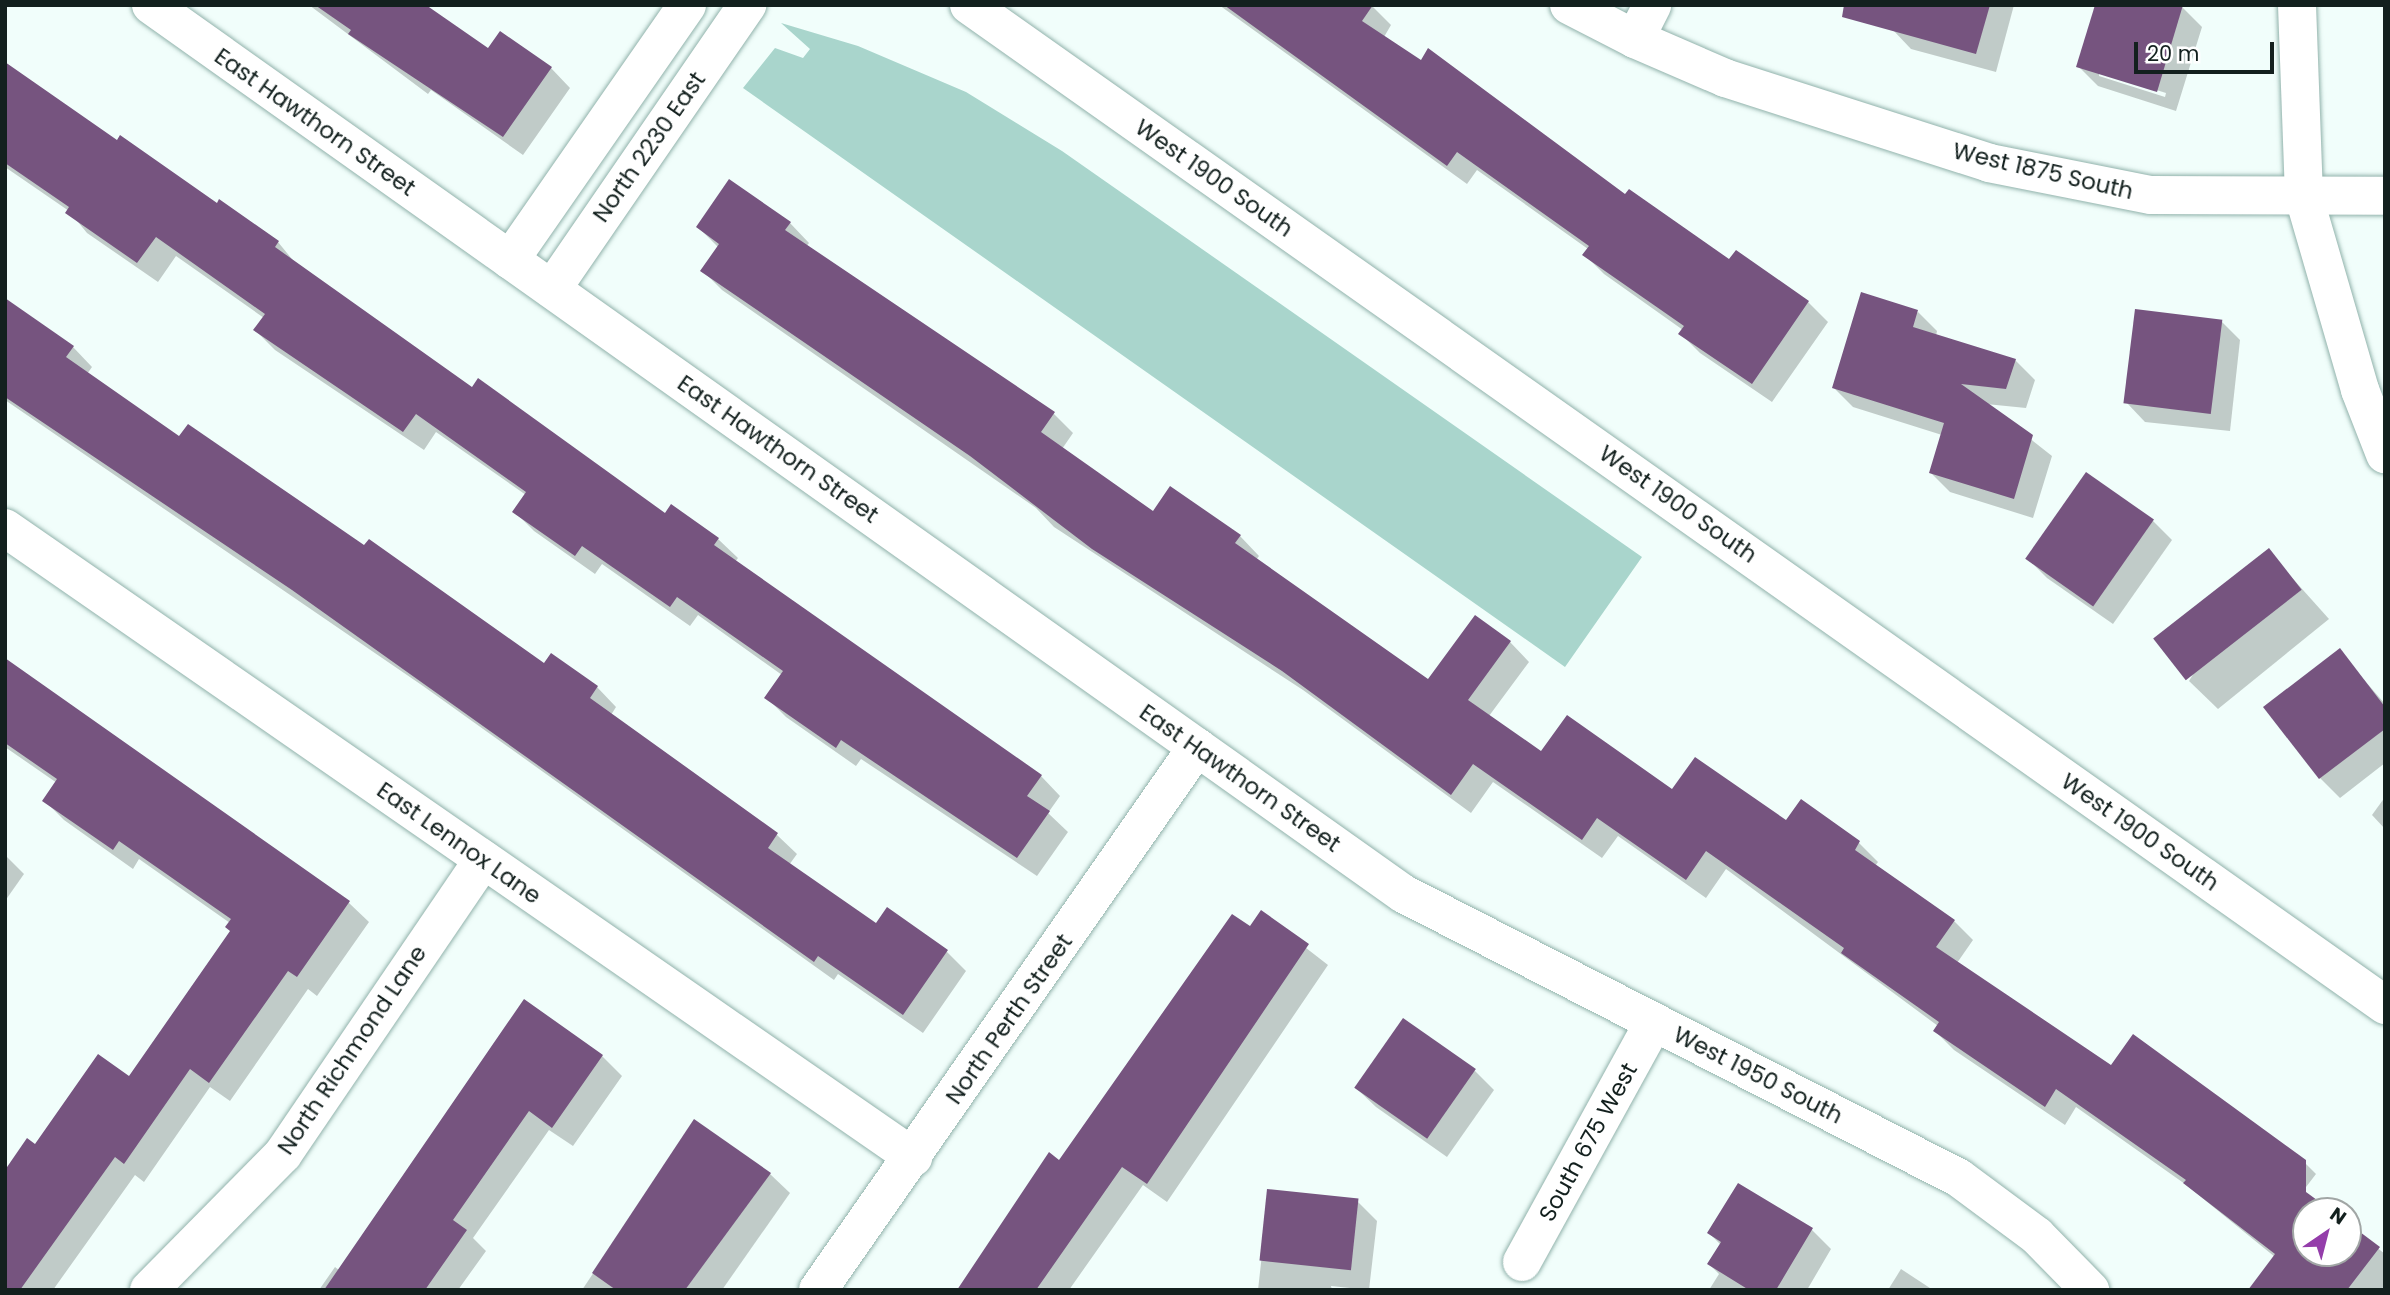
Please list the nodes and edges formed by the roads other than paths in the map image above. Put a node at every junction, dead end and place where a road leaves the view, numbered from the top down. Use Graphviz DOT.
graph roads {
  1 [pos="151,5"];
  2 [pos="687,5"];
  3 [pos="747,5"];
  4 [pos="969,5"];
  5 [pos="1569,5"];
  6 [pos="1652,5"];
  7 [pos="2297,5"];
  8 [pos="1635,39"];
  9 [pos="2385,196"];
  10 [pos="2304,197"];
  11 [pos="510,260"];
  12 [pos="552,289"];
  13 [pos="2385,454"];
  14 [pos="5,528"];
  15 [pos="1197,747"];
  16 [pos="483,860"];
  17 [pos="1404,894"];
  18 [pos="2385,1005"];
  19 [pos="1654,1022"];
  20 [pos="913,1157"];
  21 [pos="1522,1262"];
  22 [pos="149,1290"];
  23 [pos="818,1290"];
  24 [pos="2090,1290"];
  1 -- 11 [label="street, East Hawthorn Street"];
  2 -- 11 [label="street"];
  3 -- 12 [label="street, North 2230 East"];
  4 -- 18 [label="street, West 1900 South"];
  5 -- 8 [label="street, West 1875 South"];
  6 -- 8 [label="street"];
  7 -- 10 [label="street"];
  8 -- 10 [label="street, West 1875 South"];
  9 -- 10 [label="street, West 1875 South"];
  10 -- 13 [label="street"];
  11 -- 12 [label="street, East Hawthorn Street"];
  12 -- 15 [label="street, East Hawthorn Street"];
  14 -- 16 [label="street, East Lennox Lane"];
  15 -- 17 [label="street, East Hawthorn Street"];
  15 -- 20 [label="street, North Perth Street"];
  16 -- 20 [label="street, East Lennox Lane"];
  16 -- 22 [label="street, North Richmond Lane"];
  17 -- 19 [label="street, West 1950 South"];
  19 -- 21 [label="street, South 675 West"];
  19 -- 24 [label="street, West 1950 South"];
  20 -- 23 [label="street, North Perth Street"];
}
